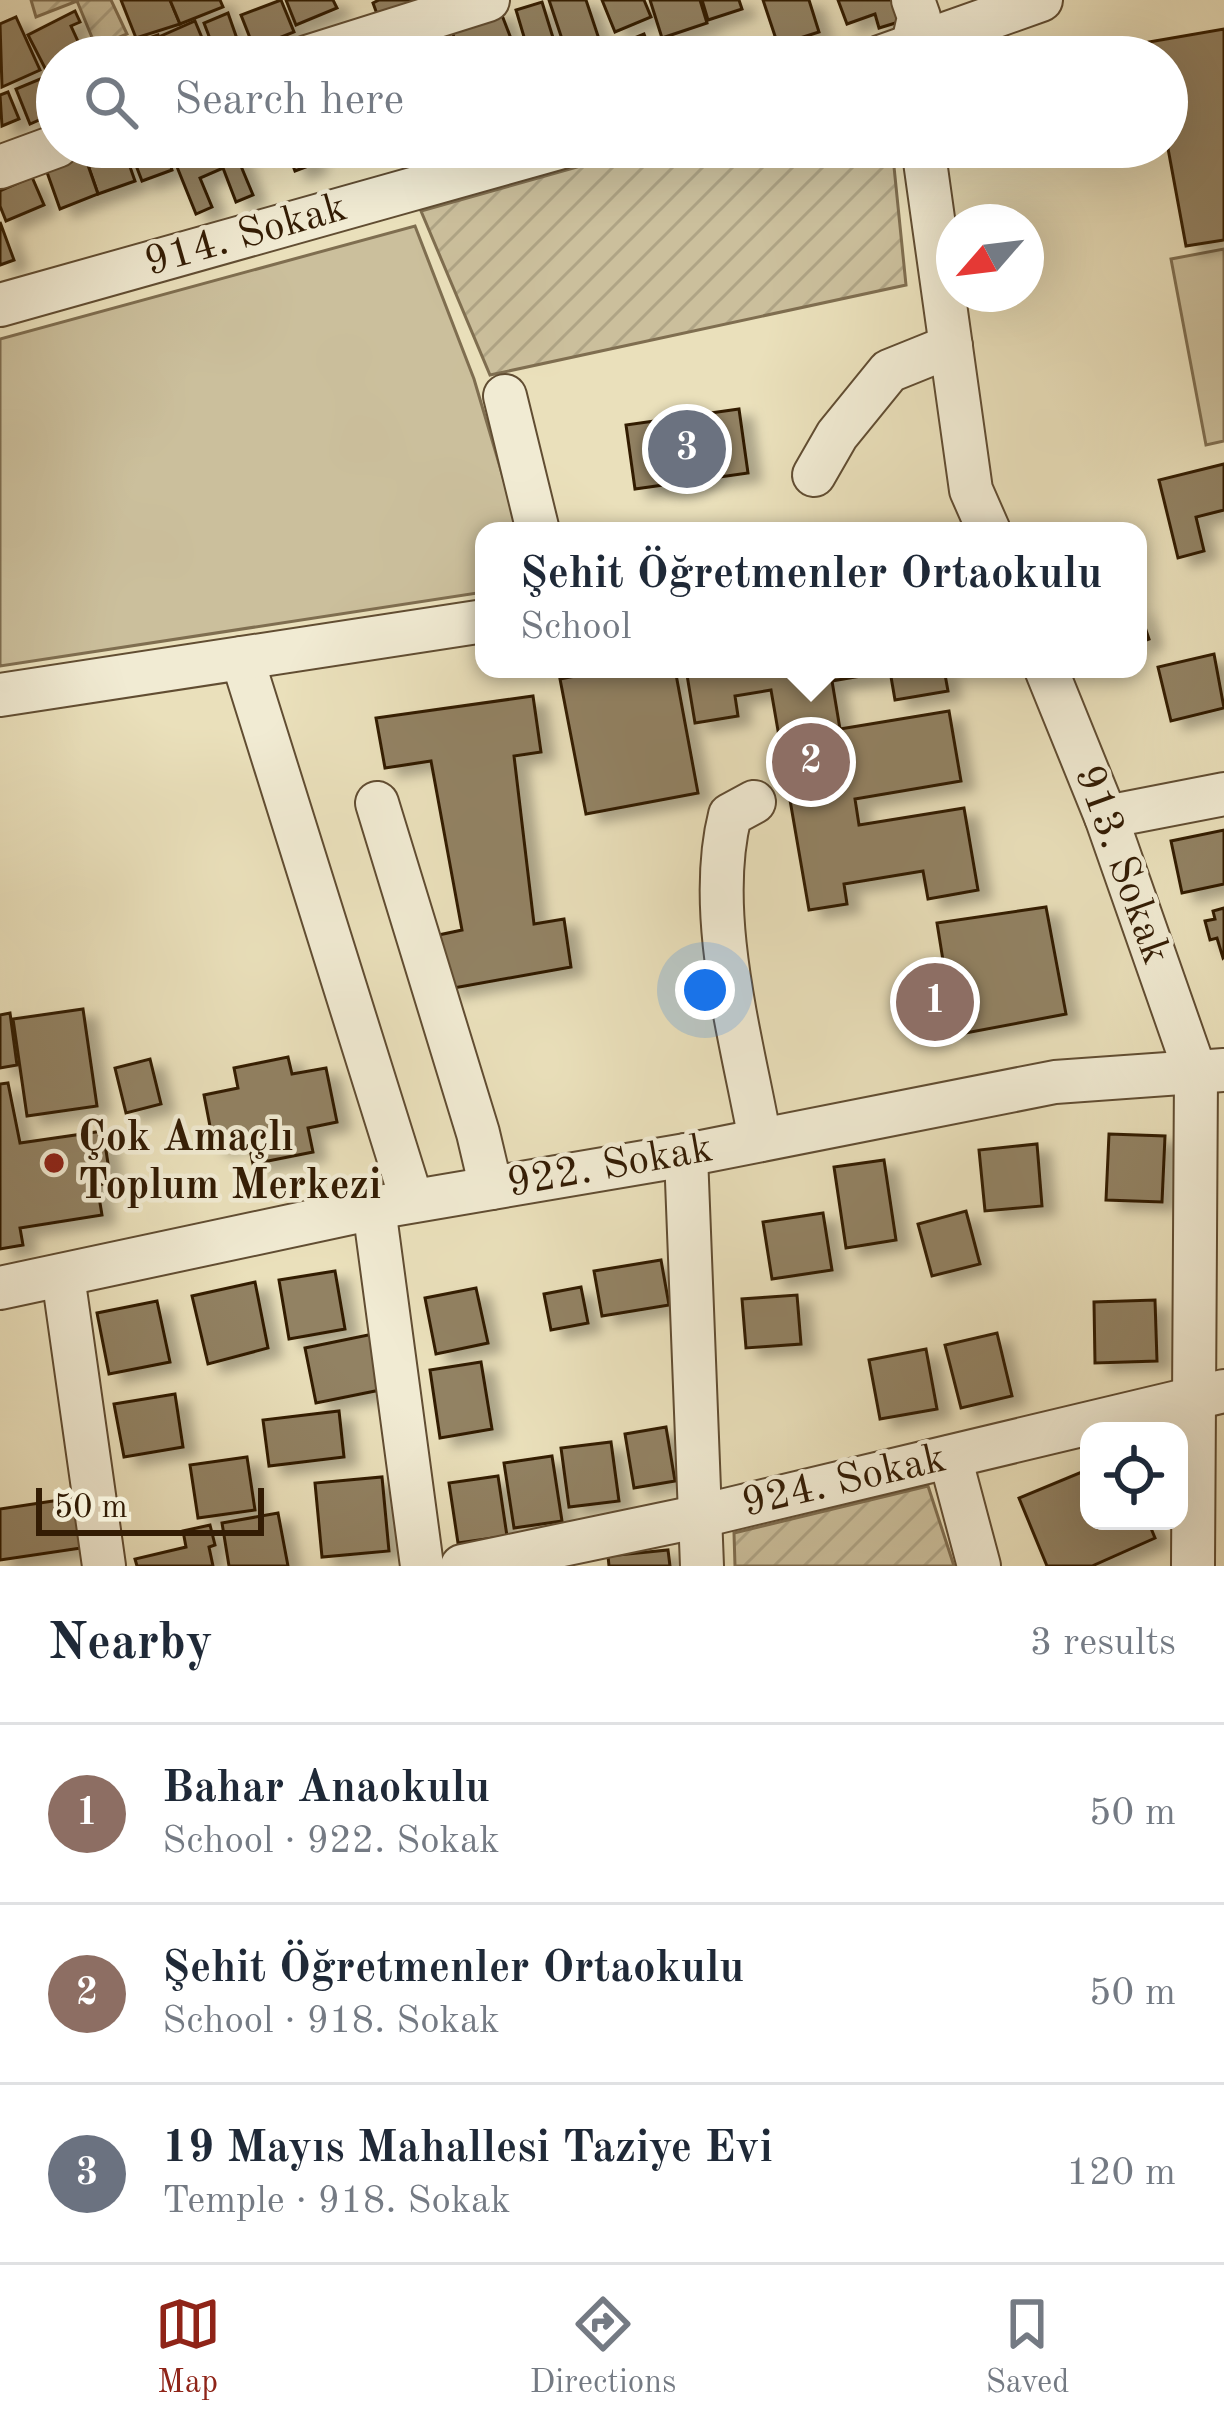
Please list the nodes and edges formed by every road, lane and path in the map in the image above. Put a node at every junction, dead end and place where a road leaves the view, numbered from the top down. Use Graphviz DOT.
graph roads {
  1 [pos="488,0"];
  2 [pos="913,0"];
  3 [pos="1040,0"];
  4 [pos="374,36"];
  5 [pos="909,36"];
  6 [pos="947,36"];
  7 [pos="36,153"];
  8 [pos="0,166"];
  9 [pos="487,168"];
  10 [pos="926,168"];
  11 [pos="0,305"];
  12 [pos="951,346"];
  13 [pos="505,396"];
  14 [pos="814,475"];
  15 [pos="536,522"];
  16 [pos="985,522"];
  17 [pos="475,622"];
  18 [pos="242,658"];
  19 [pos="1050,678"];
  20 [pos="0,695"];
  21 [pos="1224,794"];
  22 [pos="754,802"];
  23 [pos="377,803"];
  24 [pos="1106,817"];
  25 [pos="1210,1072"];
  26 [pos="760,1141"];
  27 [pos="686,1155"];
  28 [pos="491,1188"];
  29 [pos="393,1204"];
  30 [pos="63,1276"];
  31 [pos="0,1288"];
  32 [pos="1208,1395"];
  33 [pos="950,1457"];
  34 [pos="701,1516"];
  35 [pos="104,1566"];
  36 [pos="422,1566"];
  37 [pos="462,1566"];
  38 [pos="702,1566"];
  39 [pos="979,1566"];
  40 [pos="1193,1566"];
  1 -- 4 [label="street"];
  2 -- 5 [label="street"];
  3 -- 6 [label="street"];
  7 -- 8 [label="street"];
  9 -- 11 [label="street, 914. Sokak"];
  10 -- 12 [label="street"];
  12 -- 14 [label="street"];
  12 -- 16 [label="street"];
  13 -- 15 [label="street"];
  17 -- 18 [label="street"];
  18 -- 20 [label="street"];
  18 -- 29 [label="street"];
  19 -- 24 [label="street, 913. Sokak"];
  21 -- 24 [label="street"];
  22 -- 26 [label="street"];
  23 -- 28 [label="street"];
  24 -- 25 [label="street, 913. Sokak"];
  25 -- 26 [label="street, 922. Sokak"];
  25 -- 32 [label="street, 913. Sokak"];
  26 -- 27 [label="street, 922. Sokak"];
  27 -- 28 [label="street, 922. Sokak"];
  27 -- 34 [label="street"];
  28 -- 29 [label="street, 922. Sokak"];
  29 -- 30 [label="street, 922. Sokak"];
  29 -- 36 [label="street"];
  30 -- 31 [label="street, 922. Sokak"];
  30 -- 35 [label="street"];
  32 -- 33 [label="street, 924. Sokak"];
  32 -- 40 [label="street, 913. Sokak"];
  33 -- 34 [label="street, 924. Sokak"];
  33 -- 39 [label="street"];
  34 -- 37 [label="street, 924. Sokak"];
  34 -- 38 [label="street"];
}
